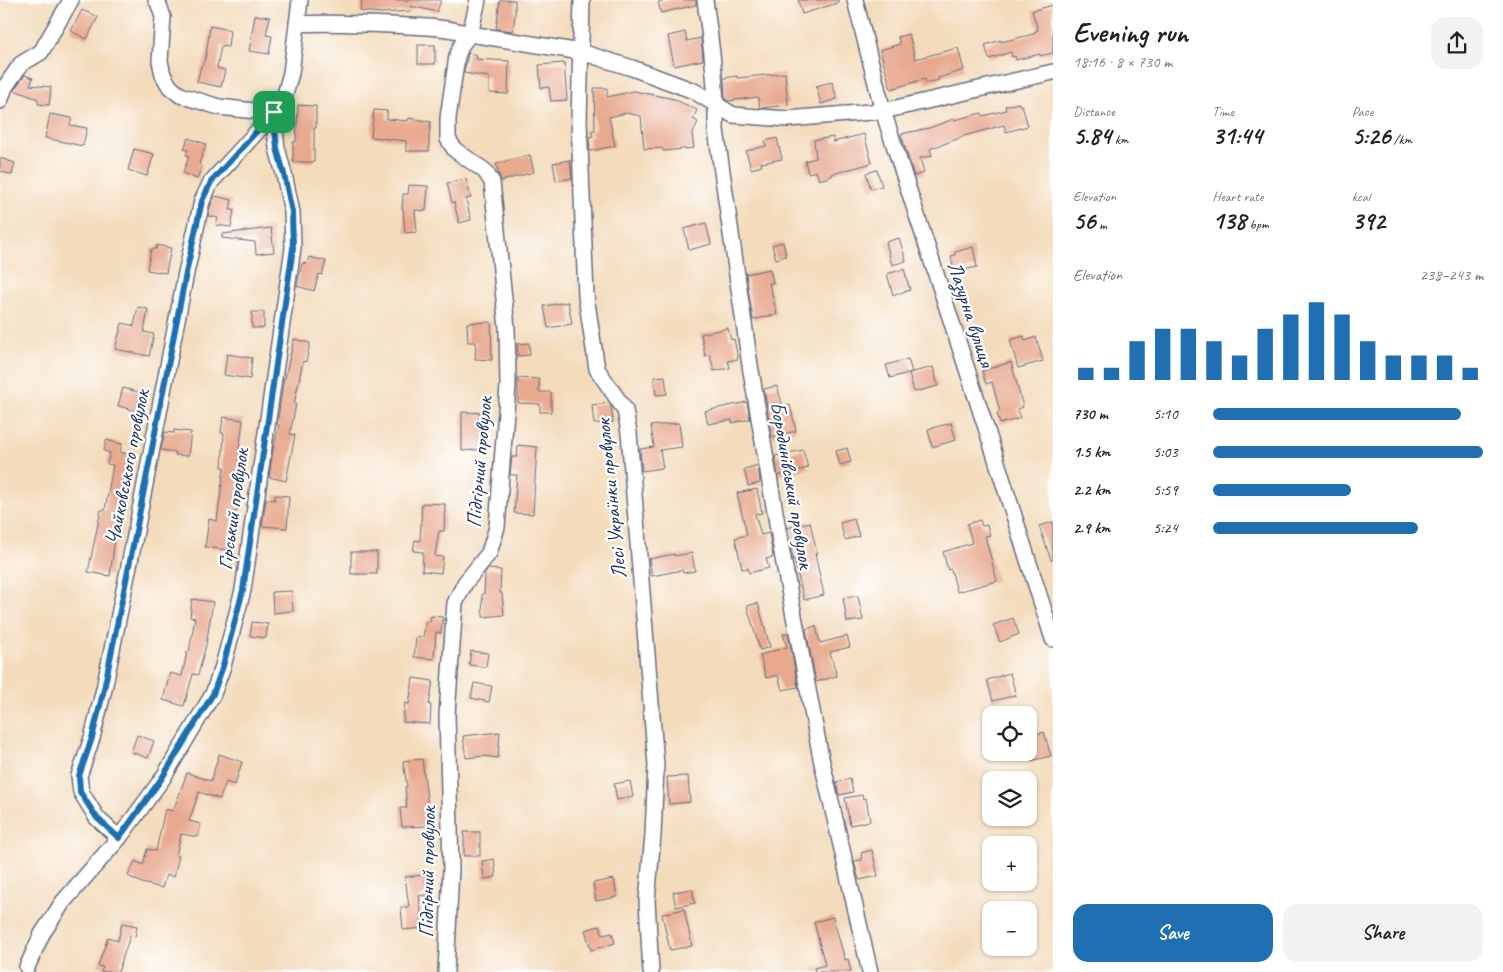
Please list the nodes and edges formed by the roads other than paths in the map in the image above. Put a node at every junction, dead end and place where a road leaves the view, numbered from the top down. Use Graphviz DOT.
graph roads {
  1 [pos="71,0"];
  2 [pos="156,0"];
  3 [pos="300,0"];
  4 [pos="478,0"];
  5 [pos="582,0"];
  6 [pos="705,0"];
  7 [pos="855,0"];
  8 [pos="297,24"];
  9 [pos="470,34"];
  10 [pos="581,52"];
  11 [pos="1053,72"];
  12 [pos="0,101"];
  13 [pos="717,105"];
  14 [pos="278,110"];
  15 [pos="883,111"];
  16 [pos="1053,639"];
  17 [pos="119,838"];
  18 [pos="27,967"];
  19 [pos="446,972"];
  20 [pos="651,972"];
  21 [pos="870,972"];
  1 -- 12 [label="street"];
  2 -- 14 [label="street"];
  3 -- 8 [label="street, Гірський провулок"];
  4 -- 9 [label="street, Підгірний провулок"];
  5 -- 10 [label="street, Лесі Українки провулок"];
  6 -- 13 [label="street, Бородинівський провулок"];
  7 -- 15 [label="street, Лазурна вулиця"];
  8 -- 9 [label="street"];
  8 -- 14 [label="street, Гірський провулок"];
  9 -- 10 [label="street"];
  9 -- 19 [label="street, Підгірний провулок"];
  10 -- 13 [label="street"];
  10 -- 20 [label="street, Лесі Українки провулок"];
  11 -- 15 [label="street"];
  13 -- 15 [label="street"];
  13 -- 21 [label="street, Бородинівський провулок"];
  14 -- 17 [label="street, Гірський провулок"];
  14 -- 17 [label="street, Чайковського провулок"];
  15 -- 16 [label="street, Лазурна вулиця"];
  17 -- 18 [label="street, Гірський провулок"];
}
